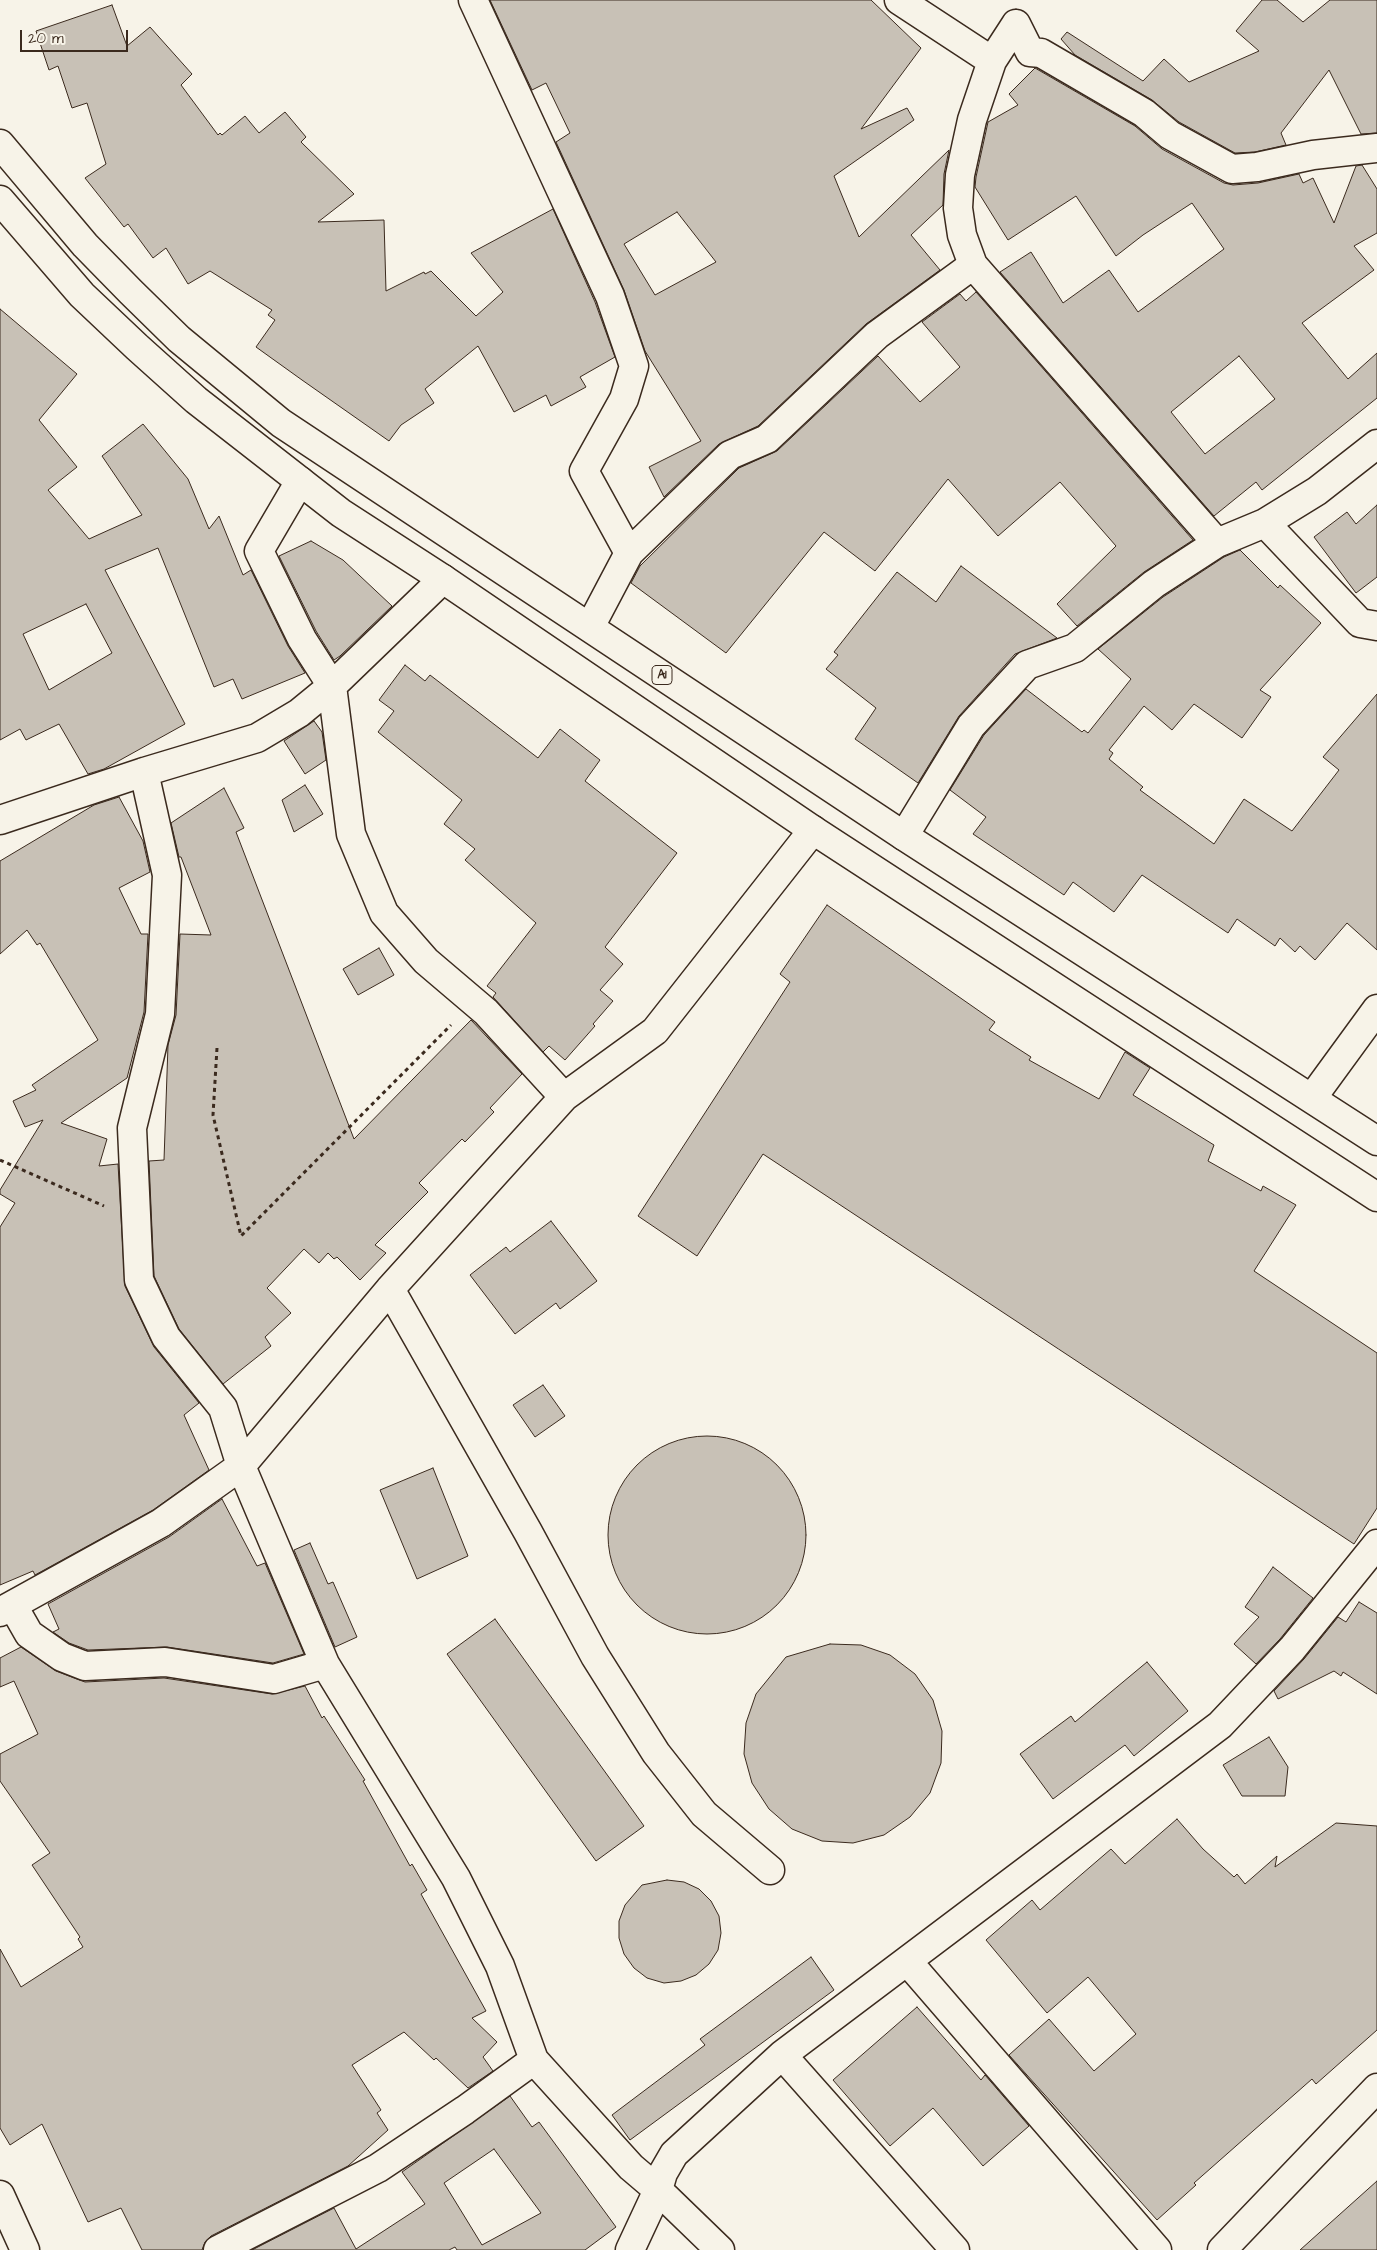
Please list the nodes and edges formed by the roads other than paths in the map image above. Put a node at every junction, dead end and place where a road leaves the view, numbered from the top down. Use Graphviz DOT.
graph roads {
  1 [pos="473,0"];
  2 [pos="899,0"];
  3 [pos="992,62"];
  4 [pos="0,144"];
  5 [pos="1377,148"];
  6 [pos="0,200"];
  7 [pos="972,264"];
  8 [pos="1377,444"];
  9 [pos="300,481"];
  10 [pos="1265,524"];
  11 [pos="1216,543"];
  12 [pos="630,553"];
  13 [pos="443,579"];
  14 [pos="1377,626"];
  15 [pos="590,627"];
  16 [pos="332,686"];
  17 [pos="144,772"];
  18 [pos="0,820"];
  19 [pos="813,830"];
  20 [pos="904,836"];
  21 [pos="1377,1009"];
  22 [pos="564,1097"];
  23 [pos="1312,1098"];
  24 [pos="1377,1141"];
  25 [pos="1377,1197"];
  26 [pos="390,1289"];
  27 [pos="241,1466"];
  28 [pos="1377,1544"];
  29 [pos="6,1609"];
  30 [pos="325,1664"];
  31 [pos="770,1870"];
  32 [pos="908,1962"];
  33 [pos="782,2055"];
  34 [pos="534,2060"];
  35 [pos="1377,2088"];
  36 [pos="658,2190"];
  37 [pos="0,2195"];
  38 [pos="25,2250"];
  39 [pos="218,2250"];
  40 [pos="630,2250"];
  41 [pos="720,2250"];
  42 [pos="955,2250"];
  43 [pos="1157,2250"];
  44 [pos="1222,2250"];
  1 -- 12 [label="main road"];
  2 -- 3 [label="main road"];
  3 -- 5 [label="main road"];
  3 -- 7 [label="main road"];
  4 -- 15 [label="main road, A1"];
  6 -- 9 [label="main road"];
  7 -- 11 [label="main road"];
  7 -- 12 [label="main road"];
  8 -- 10 [label="main road"];
  9 -- 13 [label="main road"];
  9 -- 16 [label="main road"];
  10 -- 11 [label="main road"];
  10 -- 14 [label="main road"];
  11 -- 20 [label="main road"];
  12 -- 15 [label="main road"];
  13 -- 16 [label="main road"];
  13 -- 19 [label="main road"];
  15 -- 20 [label="main road, A1"];
  16 -- 17 [label="main road"];
  16 -- 22 [label="main road"];
  17 -- 18 [label="main road"];
  17 -- 27 [label="main road"];
  19 -- 22 [label="main road"];
  19 -- 25 [label="main road"];
  20 -- 23 [label="main road, A1"];
  21 -- 23 [label="main road"];
  22 -- 26 [label="main road"];
  23 -- 24 [label="main road, A1"];
  26 -- 27 [label="main road"];
  26 -- 31 [label="main road"];
  27 -- 29 [label="main road"];
  27 -- 30 [label="main road"];
  28 -- 32 [label="main road"];
  29 -- 30 [label="main road"];
  30 -- 34 [label="main road"];
  32 -- 33 [label="main road"];
  32 -- 43 [label="main road"];
  33 -- 36 [label="main road"];
  33 -- 42 [label="main road"];
  34 -- 36 [label="main road"];
  34 -- 39 [label="main road"];
  35 -- 44 [label="main road"];
  36 -- 40 [label="main road"];
  36 -- 41 [label="main road"];
  37 -- 38 [label="main road"];
}
